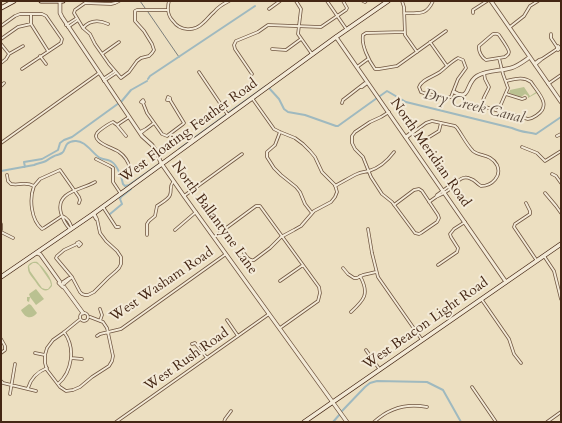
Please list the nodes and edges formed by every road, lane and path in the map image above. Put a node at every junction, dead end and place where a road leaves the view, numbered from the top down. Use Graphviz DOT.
graph roads {
  1 [pos="14,1"];
  2 [pos="40,1"];
  3 [pos="62,1"];
  4 [pos="169,1"];
  5 [pos="229,1"];
  6 [pos="280,1"];
  7 [pos="296,1"];
  8 [pos="327,1"];
  9 [pos="343,1"];
  10 [pos="433,1"];
  11 [pos="487,1"];
  12 [pos="491,1"];
  13 [pos="538,1"];
  14 [pos="100,2"];
  15 [pos="118,2"];
  16 [pos="386,2"];
  17 [pos="402,2"];
  18 [pos="1,8"];
  19 [pos="269,8"];
  20 [pos="168,10"];
  21 [pos="404,13"];
  22 [pos="473,13"];
  23 [pos="31,14"];
  24 [pos="337,16"];
  25 [pos="77,19"];
  26 [pos="31,24"];
  27 [pos="108,24"];
  28 [pos="1,26"];
  29 [pos="67,26"];
  30 [pos="299,26"];
  31 [pos="509,27"];
  32 [pos="83,28"];
  33 [pos="347,30"];
  34 [pos="446,31"];
  35 [pos="404,32"];
  36 [pos="551,34"];
  37 [pos="336,37"];
  38 [pos="1,39"];
  39 [pos="301,39"];
  40 [pos="119,42"];
  41 [pos="430,42"];
  42 [pos="1,44"];
  43 [pos="23,46"];
  44 [pos="559,47"];
  45 [pos="272,49"];
  46 [pos="48,50"];
  47 [pos="417,52"];
  48 [pos="9,54"];
  49 [pos="102,54"];
  50 [pos="312,55"];
  51 [pos="40,56"];
  52 [pos="529,57"];
  53 [pos="500,58"];
  54 [pos="368,59"];
  55 [pos="1,63"];
  56 [pos="46,64"];
  57 [pos="535,64"];
  58 [pos="447,66"];
  59 [pos="357,67"];
  60 [pos="22,69"];
  61 [pos="502,70"];
  62 [pos="115,72"];
  63 [pos="199,72"];
  64 [pos="99,73"];
  65 [pos="484,73"];
  66 [pos="252,74"];
  67 [pos="561,75"];
  68 [pos="104,80"];
  69 [pos="506,81"];
  70 [pos="4,83"];
  71 [pos="367,83"];
  72 [pos="548,84"];
  73 [pos="1,86"];
  74 [pos="454,92"];
  75 [pos="506,94"];
  76 [pos="252,98"];
  77 [pos="525,98"];
  78 [pos="170,100"];
  79 [pos="561,102"];
  80 [pos="143,103"];
  81 [pos="342,103"];
  82 [pos="498,111"];
  83 [pos="389,112"];
  84 [pos="228,115"];
  85 [pos="129,117"];
  86 [pos="154,123"];
  87 [pos="441,123"];
  88 [pos="117,125"];
  89 [pos="280,132"];
  90 [pos="140,133"];
  91 [pos="561,134"];
  92 [pos="126,136"];
  93 [pos="557,136"];
  94 [pos="406,137"];
  95 [pos="426,139"];
  96 [pos="1,142"];
  97 [pos="522,147"];
  98 [pos="561,151"];
  99 [pos="394,152"];
  100 [pos="242,154"];
  101 [pos="96,159"];
  102 [pos="162,164"];
  103 [pos="130,168"];
  104 [pos="368,171"];
  105 [pos="7,174"];
  106 [pos="552,174"];
  107 [pos="560,179"];
  108 [pos="174,181"];
  109 [pos="95,182"];
  110 [pos="561,183"];
  111 [pos="34,186"];
  112 [pos="335,186"];
  113 [pos="74,190"];
  114 [pos="444,192"];
  115 [pos="545,193"];
  116 [pos="121,194"];
  117 [pos="184,196"];
  118 [pos="429,202"];
  119 [pos="79,203"];
  120 [pos="394,204"];
  121 [pos="526,204"];
  122 [pos="102,207"];
  123 [pos="561,207"];
  124 [pos="558,208"];
  125 [pos="196,212"];
  126 [pos="94,213"];
  127 [pos="312,213"];
  128 [pos="561,213"];
  129 [pos="62,216"];
  130 [pos="465,222"];
  131 [pos="1,224"];
  132 [pos="118,227"];
  133 [pos="71,229"];
  134 [pos="368,229"];
  135 [pos="175,230"];
  136 [pos="1,231"];
  137 [pos="147,235"];
  138 [pos="214,236"];
  139 [pos="282,236"];
  140 [pos="13,238"];
  141 [pos="77,244"];
  142 [pos="561,244"];
  143 [pos="242,250"];
  144 [pos="38,253"];
  145 [pos="226,254"];
  146 [pos="544,256"];
  147 [pos="537,261"];
  148 [pos="303,265"];
  149 [pos="438,265"];
  150 [pos="343,268"];
  151 [pos="376,272"];
  152 [pos="360,276"];
  153 [pos="1,277"];
  154 [pos="71,278"];
  155 [pos="280,281"];
  156 [pos="506,282"];
  157 [pos="61,284"];
  158 [pos="561,298"];
  159 [pos="481,299"];
  160 [pos="100,309"];
  161 [pos="351,312"];
  162 [pos="82,313"];
  163 [pos="269,314"];
  164 [pos="89,318"];
  165 [pos="80,319"];
  166 [pos="227,320"];
  167 [pos="100,321"];
  168 [pos="280,328"];
  169 [pos="64,332"];
  170 [pos="108,332"];
  171 [pos="97,336"];
  172 [pos="238,336"];
  173 [pos="1,339"];
  174 [pos="422,340"];
  175 [pos="192,344"];
  176 [pos="366,350"];
  177 [pos="1,352"];
  178 [pos="35,353"];
  179 [pos="45,354"];
  180 [pos="71,358"];
  181 [pos="207,358"];
  182 [pos="82,359"];
  183 [pos="521,363"];
  184 [pos="15,364"];
  185 [pos="47,368"];
  186 [pos="380,370"];
  187 [pos="1,381"];
  188 [pos="58,384"];
  189 [pos="12,385"];
  190 [pos="472,387"];
  191 [pos="28,388"];
  192 [pos="36,391"];
  193 [pos="10,394"];
  194 [pos="333,402"];
  195 [pos="427,407"];
  196 [pos="231,411"];
  197 [pos="561,412"];
  198 [pos="116,422"];
  199 [pos="224,422"];
  200 [pos="304,422"];
  201 [pos="347,422"];
  202 [pos="374,422"];
  203 [pos="496,422"];
  204 [pos="547,422"];
  1 -- 18 [label="main road"];
  2 -- 3 [label="main road"];
  3 -- 29 [label="street, North Ballantyne Lane"];
  4 -- 20 [label="street"];
  5 -- 20 [label="street"];
  6 -- 19 [label="street"];
  7 -- 30 [label="street"];
  8 -- 24 [label="street"];
  9 -- 24 [label="street"];
  10 -- 21 [label="street"];
  11 -- 22 [label="street"];
  12 -- 31 [label="street"];
  13 -- 31 [label="street"];
  14 -- 15 [label="street"];
  14 -- 25 [label="street"];
  16 -- 33 [label="main road, West Floating Feather Road"];
  17 -- 21 [label="street"];
  20 -- 62 [label="street"];
  21 -- 35 [label="street"];
  23 -- 26 [label="street"];
  23 -- 28 [label="street"];
  23 -- 46 [label="street"];
  24 -- 30 [label="street"];
  24 -- 33 [label="street"];
  25 -- 29 [label="street"];
  25 -- 32 [label="street"];
  26 -- 38 [label="street"];
  26 -- 46 [label="street"];
  27 -- 32 [label="street"];
  29 -- 64 [label="street, North Ballantyne Lane"];
  30 -- 39 [label="street"];
  30 -- 66 [label="street"];
  31 -- 52 [label="street"];
  32 -- 49 [label="street"];
  33 -- 37 [label="main road, West Floating Feather Road"];
  34 -- 41 [label="street"];
  35 -- 47 [label="street"];
  35 -- 54 [label="street"];
  36 -- 44 [label="street"];
  37 -- 50 [label="main road, West Floating Feather Road"];
  37 -- 59 [label="street, North Meridian Road"];
  39 -- 45 [label="street"];
  39 -- 50 [label="street"];
  40 -- 49 [label="street"];
  41 -- 47 [label="street"];
  41 -- 58 [label="street"];
  42 -- 48 [label="street"];
  43 -- 48 [label="street"];
  44 -- 57 [label="street"];
  46 -- 51 [label="street"];
  47 -- 54 [label="street"];
  48 -- 55 [label="street"];
  49 -- 62 [label="street"];
  50 -- 76 [label="main road, West Floating Feather Road"];
  51 -- 56 [label="street"];
  51 -- 60 [label="street"];
  52 -- 57 [label="street"];
  52 -- 61 [label="street"];
  53 -- 53 [label="street"];
  53 -- 61 [label="street"];
  54 -- 59 [label="street"];
  57 -- 72 [label="street"];
  58 -- 74 [label="street"];
  58 -- 74 [label="street"];
  59 -- 71 [label="street, North Meridian Road"];
  61 -- 65 [label="street"];
  61 -- 69 [label="street"];
  62 -- 68 [label="street"];
  63 -- 84 [label="street"];
  64 -- 68 [label="street, North Ballantyne Lane"];
  64 -- 96 [label="street"];
  65 -- 74 [label="street"];
  65 -- 82 [label="street"];
  67 -- 72 [label="street"];
  68 -- 85 [label="street, North Ballantyne Lane"];
  69 -- 75 [label="street"];
  69 -- 82 [label="street"];
  70 -- 73 [label="street"];
  71 -- 81 [label="street"];
  71 -- 83 [label="street, North Meridian Road"];
  72 -- 79 [label="street"];
  75 -- 77 [label="street"];
  75 -- 82 [label="street"];
  76 -- 84 [label="main road, West Floating Feather Road"];
  76 -- 89 [label="street"];
  78 -- 86 [label="street"];
  80 -- 86 [label="street"];
  83 -- 94 [label="street, North Meridian Road"];
  83 -- 104 [label="street"];
  84 -- 102 [label="main road, West Floating Feather Road"];
  85 -- 88 [label="street"];
  85 -- 90 [label="street, North Ballantyne Lane"];
  86 -- 90 [label="street"];
  87 -- 94 [label="street"];
  87 -- 95 [label="street"];
  87 -- 114 [label="street"];
  88 -- 92 [label="street"];
  88 -- 103 [label="street"];
  89 -- 112 [label="street"];
  89 -- 127 [label="street"];
  90 -- 102 [label="street, North Ballantyne Lane"];
  91 -- 93 [label="street"];
  94 -- 114 [label="street, North Meridian Road"];
  97 -- 98 [label="street"];
  99 -- 104 [label="street"];
  100 -- 117 [label="street"];
  101 -- 116 [label="street"];
  102 -- 108 [label="street, North Ballantyne Lane"];
  102 -- 116 [label="main road, West Floating Feather Road"];
  104 -- 112 [label="street"];
  104 -- 120 [label="street"];
  105 -- 111 [label="street"];
  106 -- 107 [label="street"];
  107 -- 110 [label="street"];
  108 -- 117 [label="street, North Ballantyne Lane"];
  108 -- 137 [label="street"];
  109 -- 113 [label="street"];
  111 -- 113 [label="street"];
  111 -- 129 [label="street"];
  112 -- 127 [label="street"];
  113 -- 119 [label="street"];
  113 -- 129 [label="street"];
  114 -- 118 [label="street"];
  114 -- 130 [label="street, North Meridian Road"];
  115 -- 124 [label="street"];
  116 -- 122 [label="main road, West Floating Feather Road"];
  117 -- 125 [label="street, North Ballantyne Lane"];
  118 -- 120 [label="street"];
  118 -- 120 [label="street"];
  121 -- 147 [label="street"];
  122 -- 126 [label="main road, West Floating Feather Road"];
  122 -- 132 [label="street"];
  123 -- 124 [label="street"];
  124 -- 128 [label="street"];
  125 -- 135 [label="street"];
  125 -- 138 [label="street, North Ballantyne Lane"];
  126 -- 133 [label="main road, West Floating Feather Road"];
  126 -- 154 [label="street"];
  127 -- 139 [label="street"];
  129 -- 133 [label="street"];
  129 -- 133 [label="street"];
  130 -- 149 [label="street"];
  130 -- 156 [label="street, North Meridian Road"];
  131 -- 136 [label="street"];
  133 -- 144 [label="main road, West Floating Feather Road"];
  134 -- 151 [label="street"];
  136 -- 140 [label="street"];
  138 -- 139 [label="street"];
  138 -- 145 [label="street, North Ballantyne Lane"];
  139 -- 143 [label="street"];
  139 -- 148 [label="street"];
  141 -- 154 [label="street"];
  142 -- 146 [label="main road, West Beacon Light Road"];
  144 -- 153 [label="main road, West Floating Feather Road"];
  144 -- 157 [label="street"];
  145 -- 163 [label="street, North Ballantyne Lane"];
  145 -- 170 [label="street, West Washam Road"];
  146 -- 147 [label="main road, West Beacon Light Road"];
  146 -- 158 [label="street"];
  147 -- 156 [label="main road, West Beacon Light Road"];
  148 -- 155 [label="street"];
  148 -- 168 [label="street"];
  150 -- 152 [label="street"];
  151 -- 152 [label="street"];
  151 -- 174 [label="street"];
  152 -- 161 [label="street"];
  154 -- 157 [label="street"];
  156 -- 159 [label="main road, West Beacon Light Road"];
  157 -- 162 [label="street"];
  159 -- 174 [label="main road, West Beacon Light Road"];
  159 -- 183 [label="street"];
  160 -- 167 [label="street"];
  162 -- 164 [label="street"];
  162 -- 165 [label="street"];
  163 -- 168 [label="street, North Ballantyne Lane"];
  163 -- 172 [label="street, West Rush Road"];
  164 -- 165 [label="street"];
  164 -- 167 [label="street"];
  165 -- 169 [label="street"];
  166 -- 172 [label="street"];
  167 -- 170 [label="street"];
  168 -- 194 [label="street, North Ballantyne Lane"];
  169 -- 179 [label="street"];
  169 -- 180 [label="street"];
  170 -- 171 [label="street, West Washam Road"];
  170 -- 188 [label="street"];
  172 -- 181 [label="street, West Rush Road"];
  173 -- 177 [label="street"];
  174 -- 186 [label="main road, West Beacon Light Road"];
  175 -- 181 [label="street"];
  176 -- 186 [label="street"];
  178 -- 179 [label="street"];
  179 -- 185 [label="street"];
  180 -- 182 [label="street"];
  180 -- 188 [label="street"];
  181 -- 198 [label="street, West Rush Road"];
  184 -- 189 [label="street"];
  185 -- 188 [label="street"];
  185 -- 191 [label="street"];
  186 -- 194 [label="main road, West Beacon Light Road"];
  187 -- 189 [label="street"];
  189 -- 191 [label="street"];
  189 -- 193 [label="street"];
  190 -- 203 [label="street"];
  191 -- 192 [label="street"];
  194 -- 200 [label="main road, West Beacon Light Road"];
  194 -- 201 [label="street, North Ballantyne Lane"];
  195 -- 202 [label="street"];
  196 -- 199 [label="street"];
  197 -- 204 [label="street"];
}
